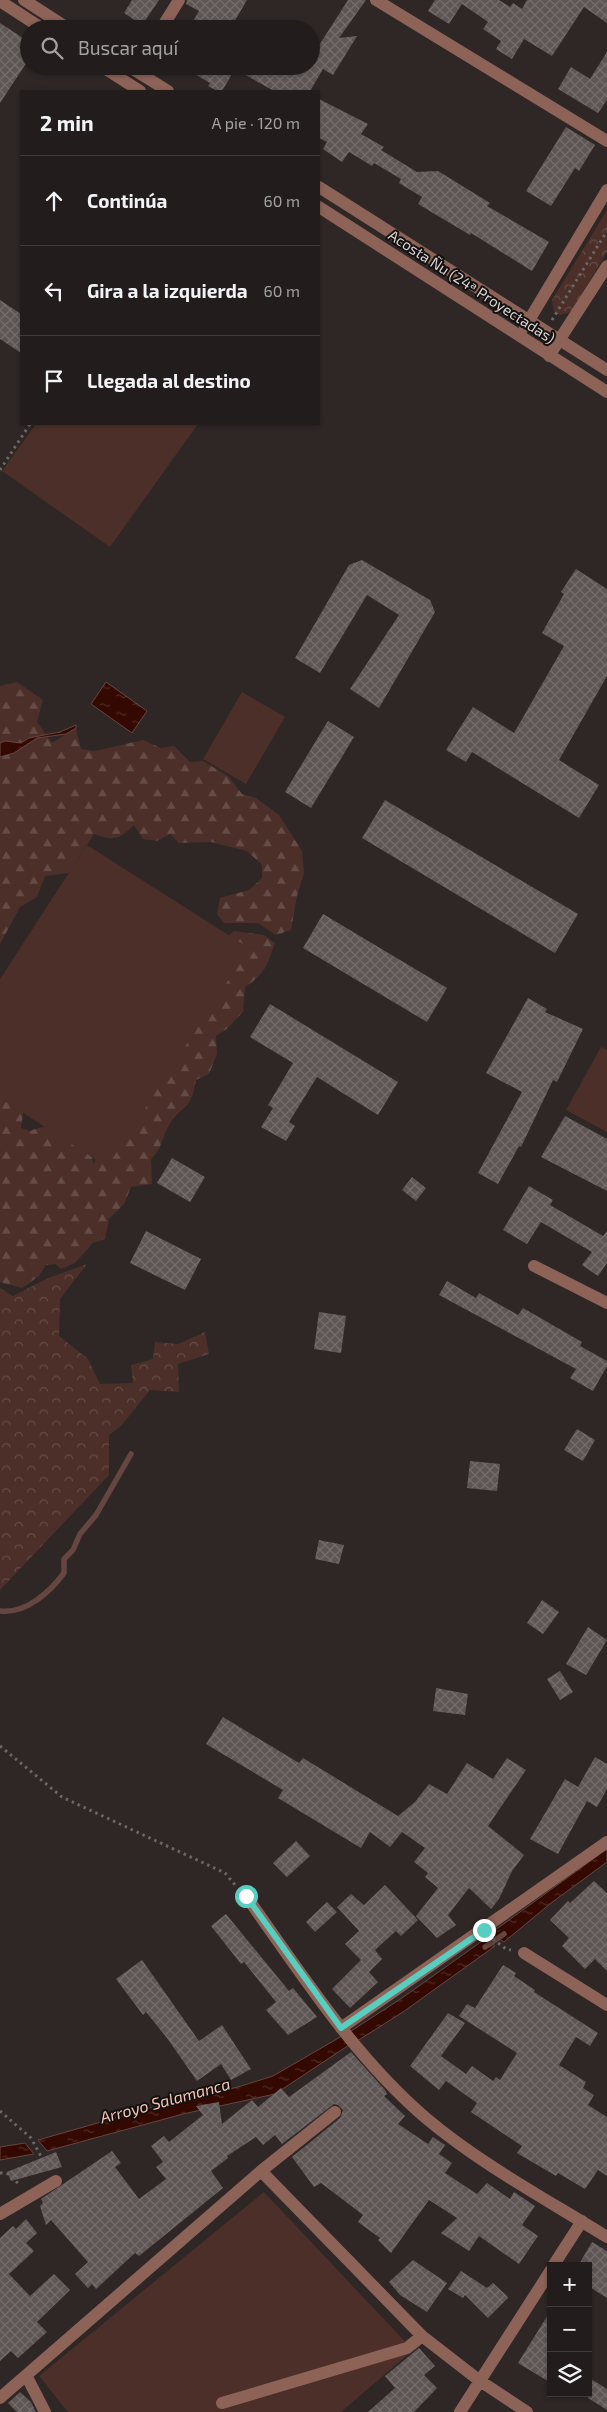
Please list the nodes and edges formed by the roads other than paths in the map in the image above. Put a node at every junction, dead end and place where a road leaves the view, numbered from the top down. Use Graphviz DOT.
graph roads {
  1 [pos="24,0"];
  2 [pos="179,0"];
  3 [pos="376,0"];
  4 [pos="0,1"];
  5 [pos="29,20"];
  6 [pos="55,20"];
  7 [pos="167,20"];
  8 [pos="115,75"];
  9 [pos="131,75"];
  10 [pos="144,75"];
  11 [pos="127,83"];
  12 [pos="138,90"];
  13 [pos="167,90"];
  14 [pos="607,141"];
  15 [pos="320,188"];
  16 [pos="607,190"];
  17 [pos="320,208"];
  18 [pos="607,266"];
  19 [pos="529,321"];
  20 [pos="519,336"];
  21 [pos="560,340"];
  22 [pos="549,356"];
  23 [pos="607,370"];
  24 [pos="607,392"];
  25 [pos="534,1266"];
  26 [pos="607,1303"];
  27 [pos="607,1842"];
  28 [pos="246,1896"];
  29 [pos="524,1953"];
  30 [pos="607,2005"];
  31 [pos="341,2028"];
  32 [pos="335,2112"];
  33 [pos="261,2171"];
  34 [pos="55,2181"];
  35 [pos="0,2214"];
  36 [pos="582,2221"];
  37 [pos="607,2237"];
  38 [pos="556,2262"];
  39 [pos="547,2276"];
  40 [pos="422,2336"];
  41 [pos="26,2375"];
  42 [pos="480,2381"];
  43 [pos="0,2398"];
  44 [pos="222,2403"];
  45 [pos="46,2412"];
  46 [pos="460,2412"];
  47 [pos="527,2412"];
  1 -- 6 [label="street"];
  2 -- 7 [label="street"];
  3 -- 14 [label="street"];
  4 -- 5 [label="street"];
  8 -- 11 [label="street"];
  9 -- 11 [label="street"];
  10 -- 13 [label="street"];
  11 -- 12 [label="street"];
  15 -- 19 [label="street, Acosta Ñu (24ª Proyectadas)"];
  16 -- 19 [label="street"];
  17 -- 20 [label="street, Acosta Ñu (24ª Proyectadas)"];
  18 -- 21 [label="street"];
  19 -- 20 [label="street"];
  19 -- 21 [label="street, Acosta Ñu (24ª Proyectadas)"];
  20 -- 22 [label="street, Acosta Ñu (24ª Proyectadas)"];
  21 -- 22 [label="street"];
  21 -- 23 [label="street, Acosta Ñu (24ª Proyectadas)"];
  22 -- 24 [label="street, Acosta Ñu (24ª Proyectadas)"];
  25 -- 26 [label="street"];
  27 -- 31 [label="street"];
  28 -- 31 [label="street"];
  29 -- 30 [label="street"];
  31 -- 36 [label="street"];
  32 -- 33 [label="street"];
  33 -- 40 [label="street"];
  33 -- 41 [label="street"];
  34 -- 35 [label="street"];
  36 -- 37 [label="street"];
  36 -- 38 [label="street"];
  39 -- 42 [label="street"];
  40 -- 42 [label="street"];
  40 -- 44 [label="street"];
  41 -- 43 [label="street"];
  41 -- 45 [label="street"];
  42 -- 46 [label="street"];
  42 -- 47 [label="street"];
}
